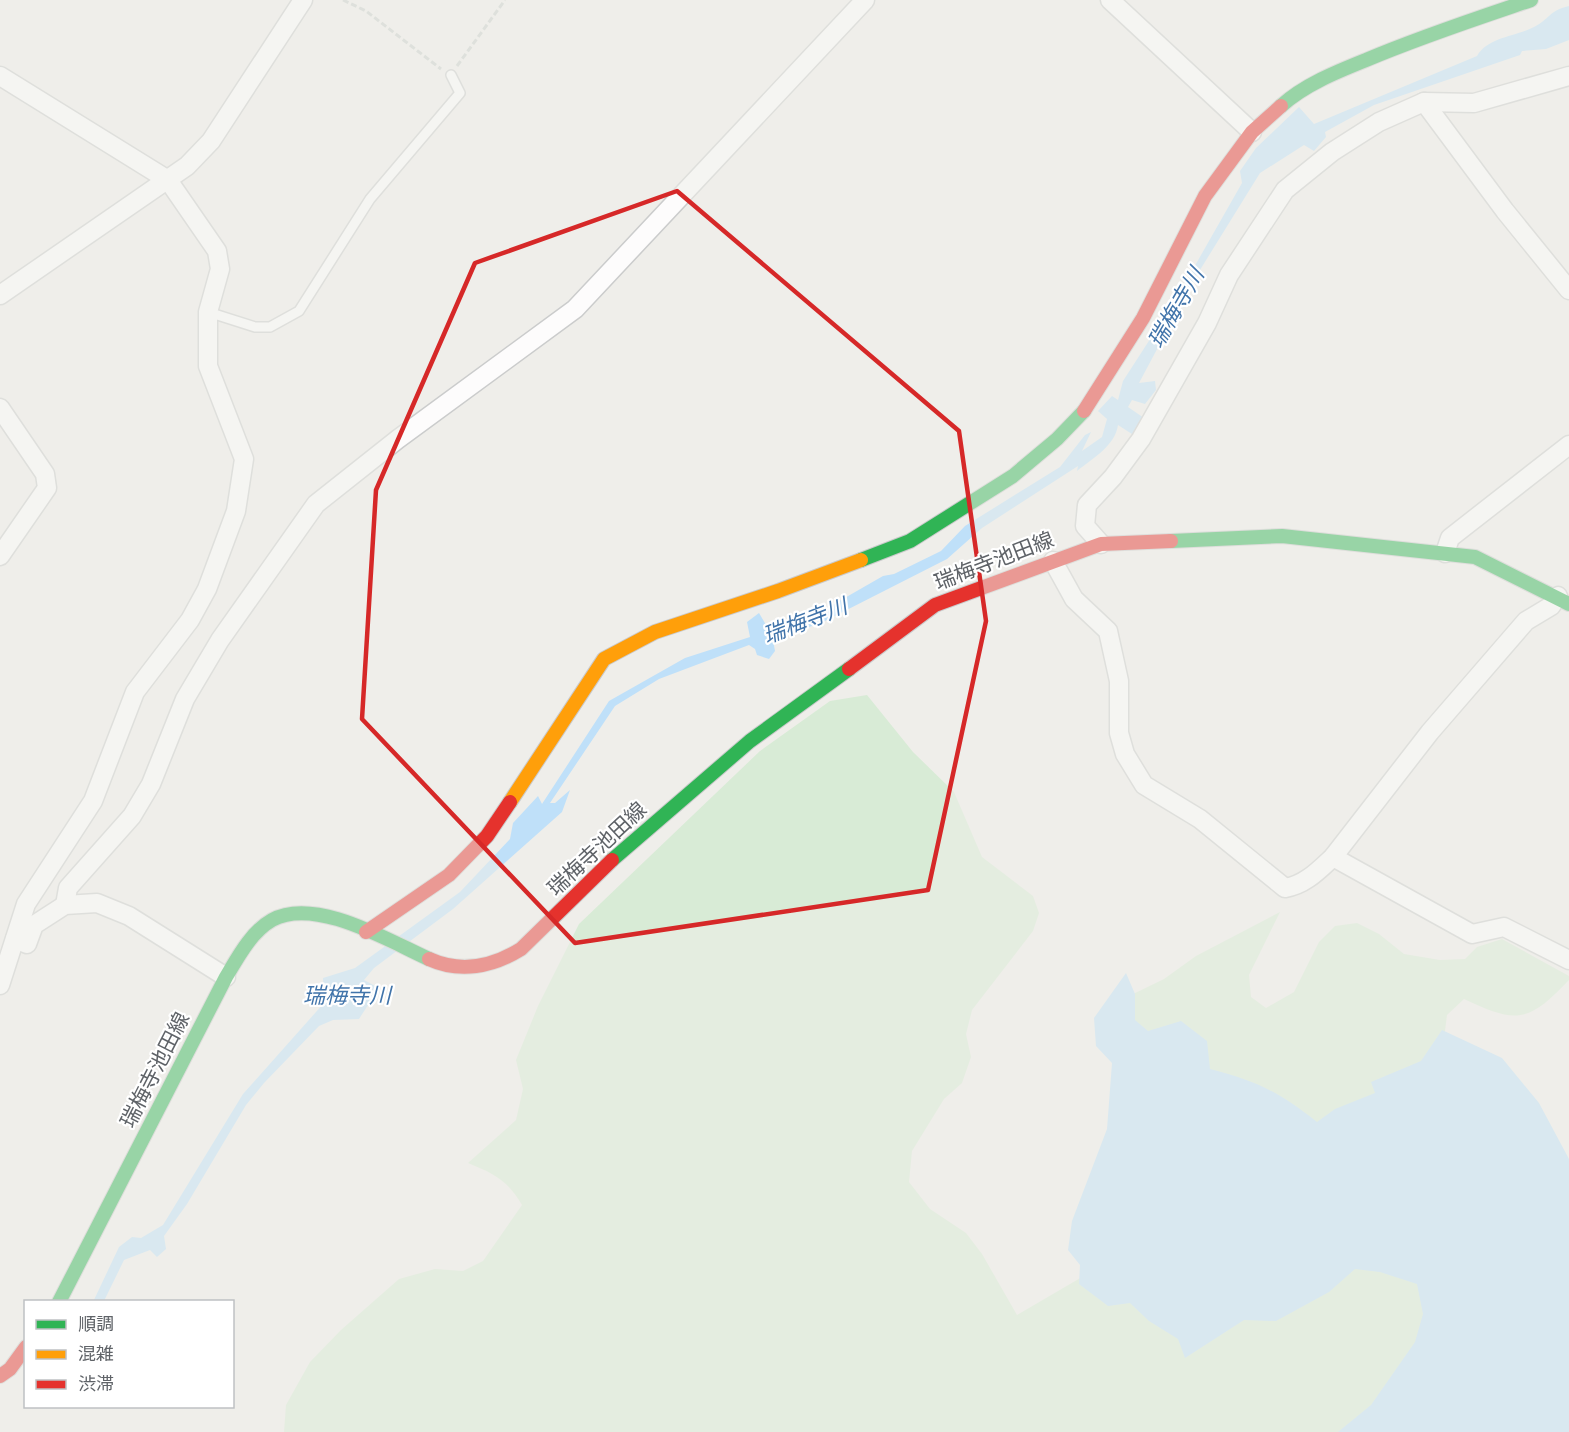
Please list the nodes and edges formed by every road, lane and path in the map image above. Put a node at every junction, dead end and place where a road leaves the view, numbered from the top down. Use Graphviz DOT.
graph roads {
  1 [pos="303,0"];
  2 [pos="343,0"];
  3 [pos="505,0"];
  4 [pos="866,0"];
  5 [pos="1110,0"];
  6 [pos="1531,0"];
  7 [pos="451,75"];
  8 [pos="0,76"];
  9 [pos="1569,76"];
  10 [pos="1424,102"];
  11 [pos="1252,132"];
  12 [pos="168,180"];
  13 [pos="1569,290"];
  14 [pos="0,295"];
  15 [pos="208,312"];
  16 [pos="0,408"];
  17 [pos="1569,445"];
  18 [pos="1101,544"];
  19 [pos="1445,553"];
  20 [pos="0,556"];
  21 [pos="1053,561"];
  22 [pos="1563,600"];
  23 [pos="1334,857"];
  24 [pos="65,905"];
  25 [pos="366,932"];
  26 [pos="15,939"];
  27 [pos="1569,960"];
  28 [pos="226,976"];
  29 [pos="2,978"];
  30 [pos="59,1300"];
  31 [pos="24,1350"];
  32 [pos="0,1376"];
  1 -- 12 [label="street"];
  2 -- 7 [label="path"];
  3 -- 7 [label="path"];
  4 -- 24 [label="street"];
  5 -- 11 [label="street"];
  6 -- 11 [label="main road"];
  7 -- 15 [label="lane"];
  8 -- 12 [label="street"];
  9 -- 10 [label="street"];
  10 -- 13 [label="street"];
  10 -- 18 [label="street"];
  11 -- 25 [label="main road"];
  12 -- 14 [label="street"];
  12 -- 15 [label="street"];
  15 -- 26 [label="street"];
  16 -- 20 [label="street"];
  17 -- 19 [label="street"];
  18 -- 19 [label="main road, 瑞梅寺池田線"];
  18 -- 21 [label="main road, 瑞梅寺池田線"];
  19 -- 22 [label="main road, 瑞梅寺池田線"];
  21 -- 23 [label="street"];
  21 -- 25 [label="main road, 瑞梅寺池田線"];
  22 -- 23 [label="street"];
  23 -- 27 [label="street"];
  24 -- 26 [label="street"];
  24 -- 28 [label="street"];
  25 -- 28 [label="main road, 瑞梅寺池田線"];
  26 -- 29 [label="street"];
  28 -- 30 [label="main road, 瑞梅寺池田線"];
  31 -- 32 [label="main road"];
}
